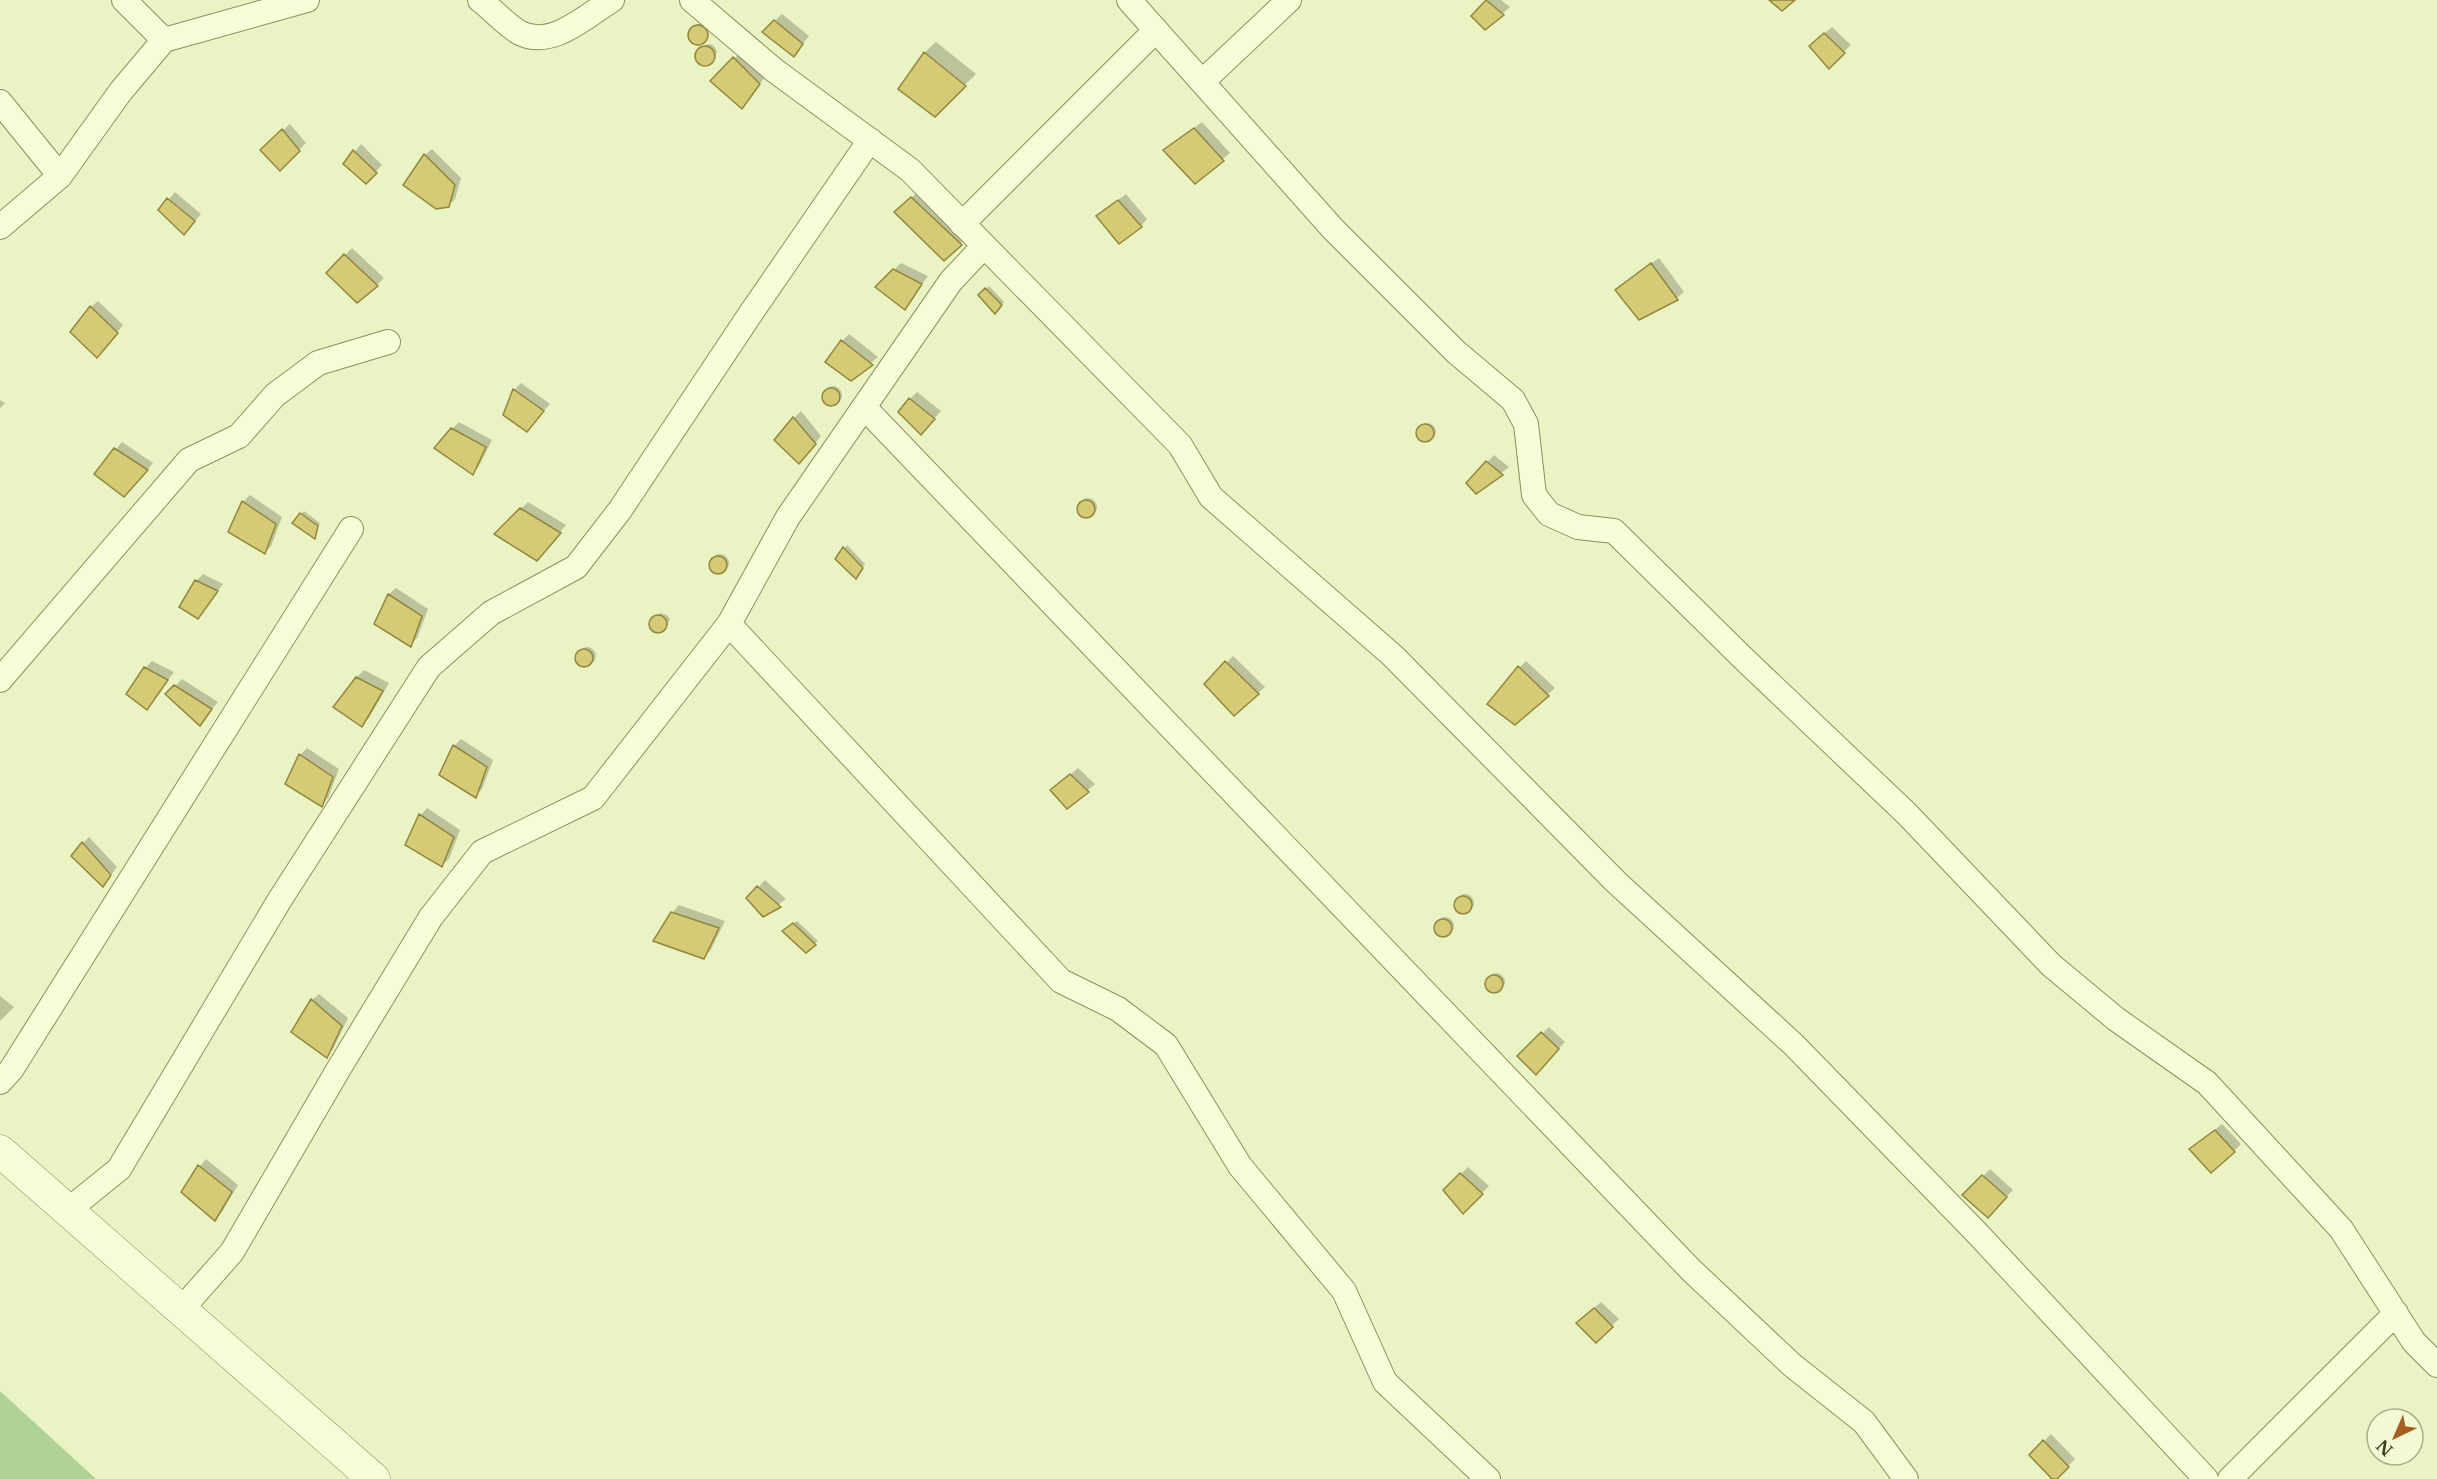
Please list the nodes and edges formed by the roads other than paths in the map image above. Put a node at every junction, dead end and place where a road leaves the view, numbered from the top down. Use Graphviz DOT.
graph roads {
  1 [pos="124,0"];
  2 [pos="307,0"];
  3 [pos="480,0"];
  4 [pos="612,0"];
  5 [pos="692,0"];
  6 [pos="1129,0"];
  7 [pos="1289,0"];
  8 [pos="1156,30"];
  9 [pos="164,40"];
  10 [pos="1203,81"];
  11 [pos="0,102"];
  12 [pos="870,140"];
  13 [pos="60,176"];
  14 [pos="962,224"];
  15 [pos="0,227"];
  16 [pos="984,246"];
  17 [pos="388,342"];
  18 [pos="864,407"];
  19 [pos="351,529"];
  20 [pos="729,624"];
  21 [pos="0,680"];
  22 [pos="0,1082"];
  23 [pos="0,1151"];
  24 [pos="67,1210"];
  25 [pos="180,1311"];
  26 [pos="2396,1313"];
  27 [pos="2437,1365"];
  28 [pos="374,1479"];
  29 [pos="1488,1479"];
  30 [pos="1906,1479"];
  31 [pos="2206,1479"];
  32 [pos="2230,1479"];
  1 -- 9 [label="street"];
  2 -- 9 [label="street"];
  3 -- 4 [label="street"];
  5 -- 12 [label="street"];
  6 -- 8 [label="street"];
  7 -- 10 [label="street"];
  8 -- 10 [label="street"];
  8 -- 14 [label="street"];
  9 -- 13 [label="street"];
  10 -- 26 [label="street"];
  11 -- 13 [label="street"];
  12 -- 14 [label="street"];
  12 -- 24 [label="street"];
  13 -- 15 [label="street"];
  14 -- 16 [label="street"];
  16 -- 18 [label="street"];
  16 -- 31 [label="street"];
  17 -- 21 [label="street"];
  18 -- 20 [label="street"];
  18 -- 30 [label="street"];
  19 -- 22 [label="street"];
  20 -- 25 [label="street"];
  20 -- 29 [label="street"];
  23 -- 24 [label="street"];
  24 -- 25 [label="street"];
  25 -- 28 [label="street"];
  26 -- 27 [label="street"];
  26 -- 32 [label="street"];
}
